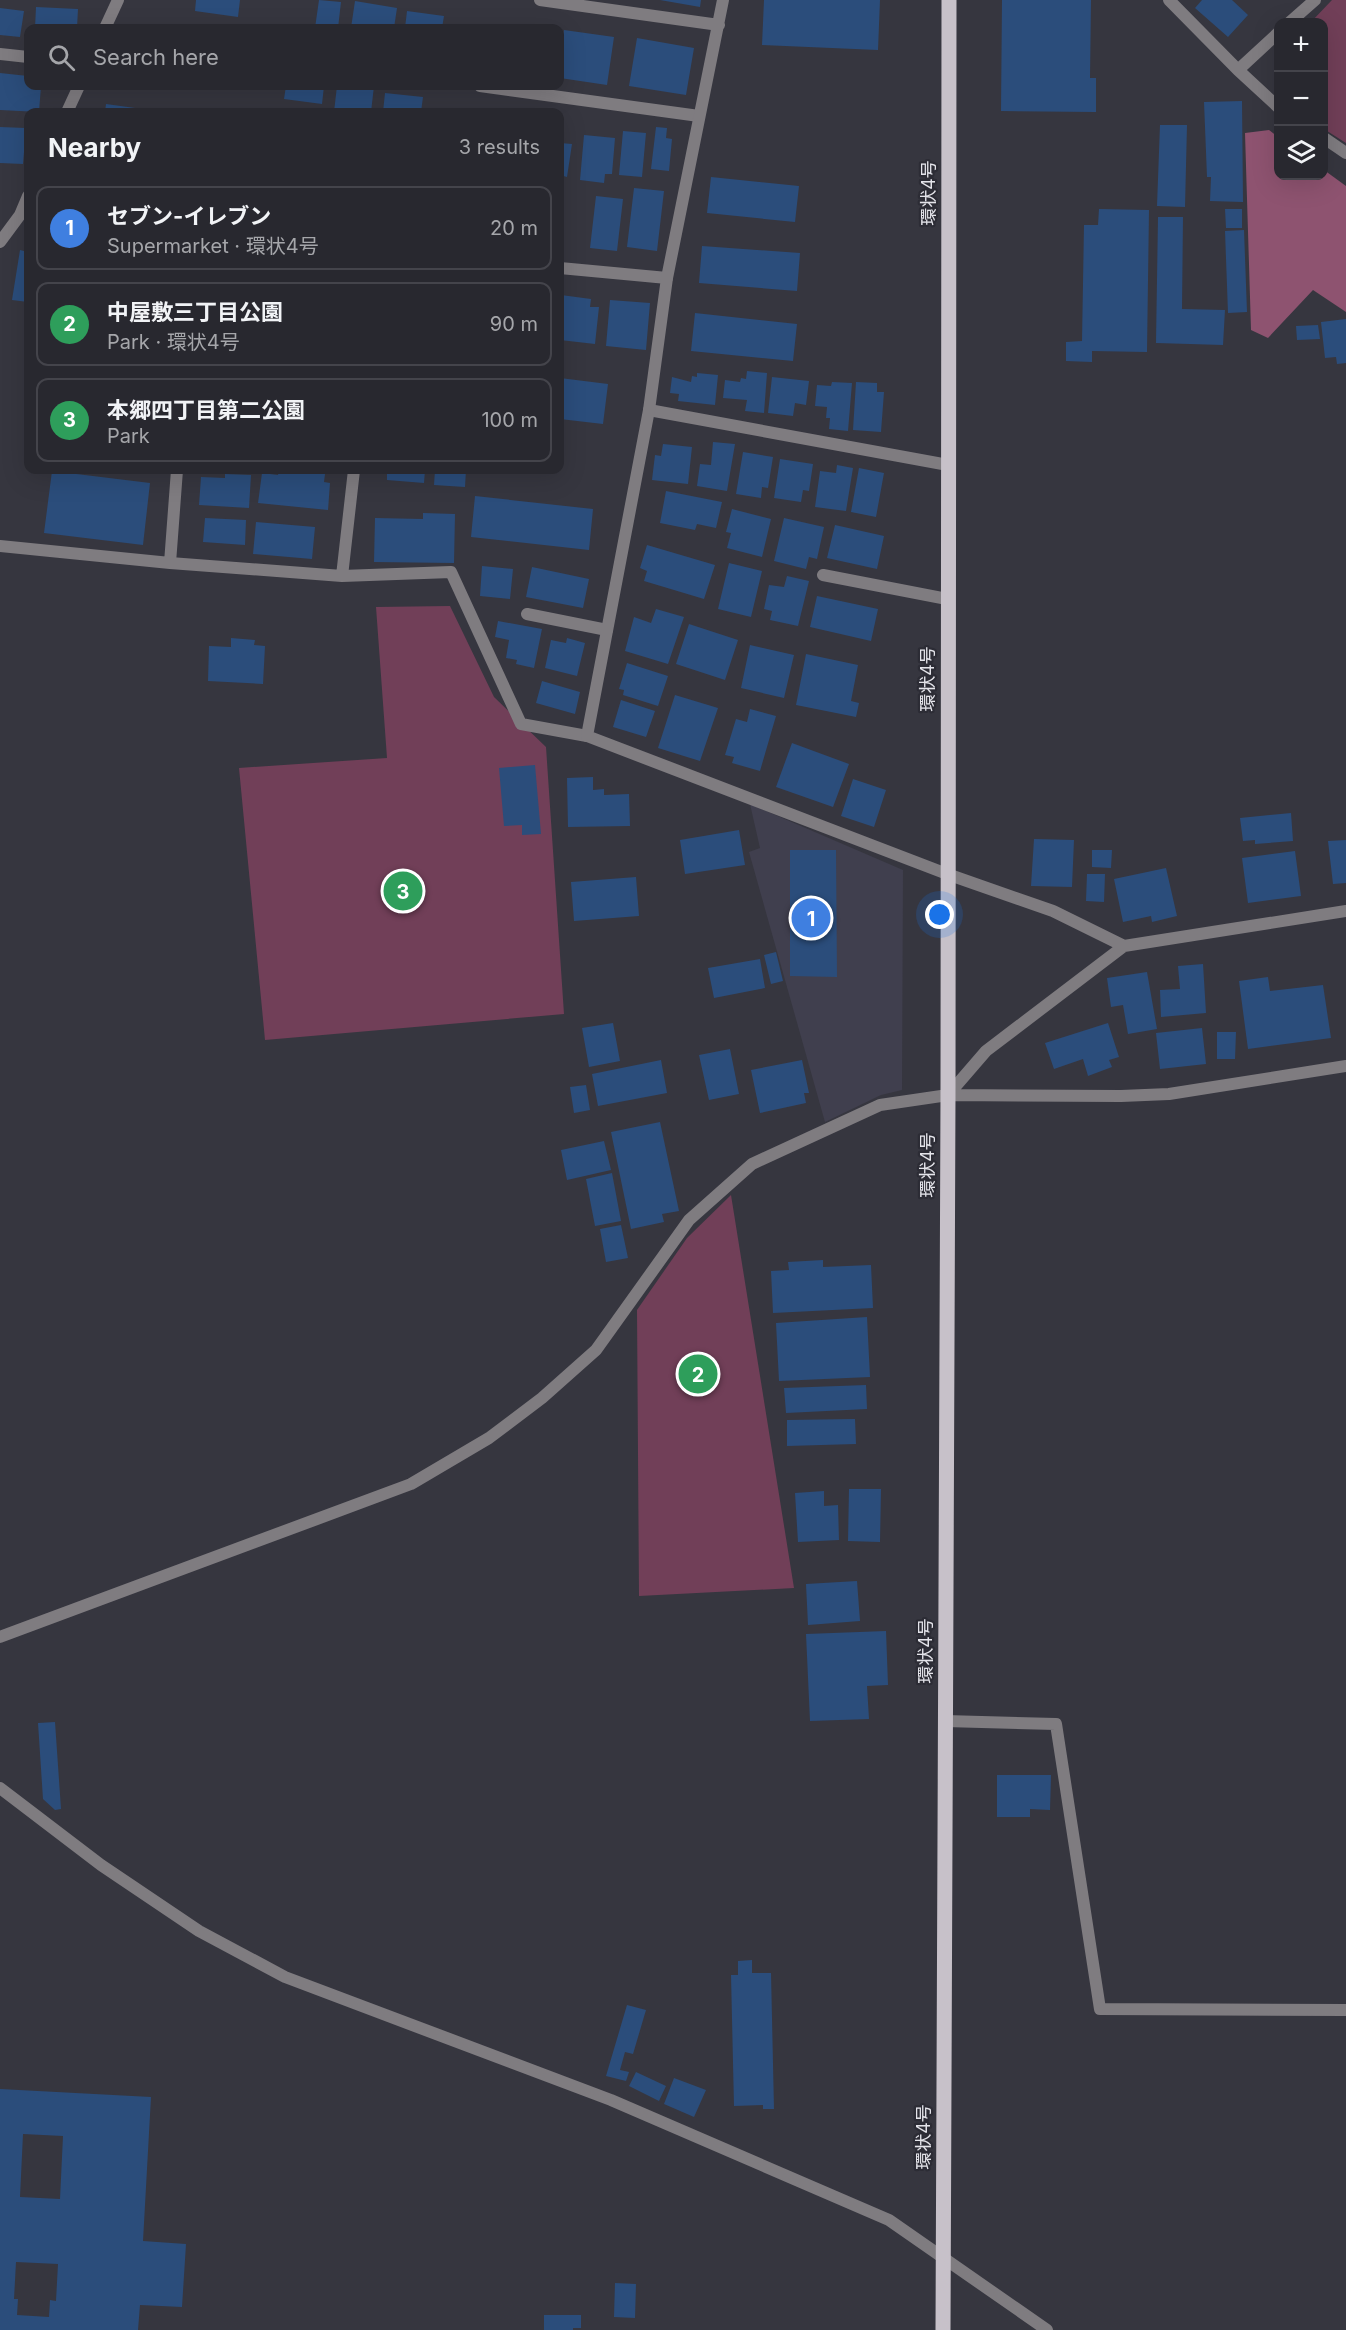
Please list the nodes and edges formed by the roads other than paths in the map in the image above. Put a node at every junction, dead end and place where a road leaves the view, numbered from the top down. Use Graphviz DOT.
graph roads {
  1 [pos="118,0"];
  2 [pos="540,0"];
  3 [pos="723,0"];
  4 [pos="949,0"];
  5 [pos="1169,0"];
  6 [pos="1315,0"];
  7 [pos="1295,18"];
  8 [pos="107,24"];
  9 [pos="719,26"];
  10 [pos="1274,37"];
  11 [pos="0,54"];
  12 [pos="24,57"];
  13 [pos="1238,70"];
  14 [pos="77,90"];
  15 [pos="509,90"];
  16 [pos="1274,103"];
  17 [pos="68,108"];
  18 [pos="699,116"];
  19 [pos="1328,141"];
  20 [pos="1346,153"];
  21 [pos="24,206"];
  22 [pos="0,242"];
  23 [pos="564,267"];
  24 [pos="667,278"];
  25 [pos="649,410"];
  26 [pos="948,465"];
  27 [pos="177,474"];
  28 [pos="354,474"];
  29 [pos="0,546"];
  30 [pos="170,563"];
  31 [pos="824,575"];
  32 [pos="342,576"];
  33 [pos="947,599"];
  34 [pos="527,614"];
  35 [pos="607,630"];
  36 [pos="587,736"];
  37 [pos="947,874"];
  38 [pos="1346,911"];
  39 [pos="1124,946"];
  40 [pos="1346,1066"];
  41 [pos="948,1095"];
  42 [pos="0,1637"];
  43 [pos="945,1721"];
  44 [pos="0,1788"];
  45 [pos="1346,2010"];
  46 [pos="944,2258"];
  47 [pos="943,2330"];
  48 [pos="1047,2330"];
  1 -- 8 [label="street"];
  2 -- 9 [label="street"];
  3 -- 9 [label="street"];
  4 -- 26 [label="main road, 環状4号"];
  5 -- 13 [label="street"];
  6 -- 7 [label="street"];
  9 -- 18 [label="street"];
  10 -- 13 [label="street"];
  11 -- 12 [label="street"];
  13 -- 16 [label="street"];
  14 -- 17 [label="street"];
  15 -- 18 [label="street"];
  18 -- 24 [label="street"];
  19 -- 20 [label="street"];
  21 -- 22 [label="street"];
  23 -- 24 [label="street"];
  24 -- 25 [label="street"];
  25 -- 26 [label="street"];
  25 -- 35 [label="street"];
  26 -- 33 [label="main road, 環状4号"];
  27 -- 30 [label="street"];
  28 -- 32 [label="street"];
  29 -- 30 [label="street"];
  30 -- 32 [label="street"];
  31 -- 33 [label="street"];
  32 -- 36 [label="street"];
  33 -- 37 [label="main road, 環状4号"];
  34 -- 35 [label="street"];
  35 -- 36 [label="street"];
  36 -- 37 [label="street"];
  37 -- 39 [label="street"];
  37 -- 41 [label="main road, 環状4号"];
  38 -- 39 [label="street"];
  39 -- 41 [label="street"];
  40 -- 41 [label="street"];
  41 -- 42 [label="street"];
  41 -- 43 [label="main road, 環状4号"];
  43 -- 45 [label="street"];
  43 -- 46 [label="main road, 環状4号"];
  44 -- 46 [label="street"];
  46 -- 47 [label="main road, 環状4号"];
  46 -- 48 [label="street"];
}
